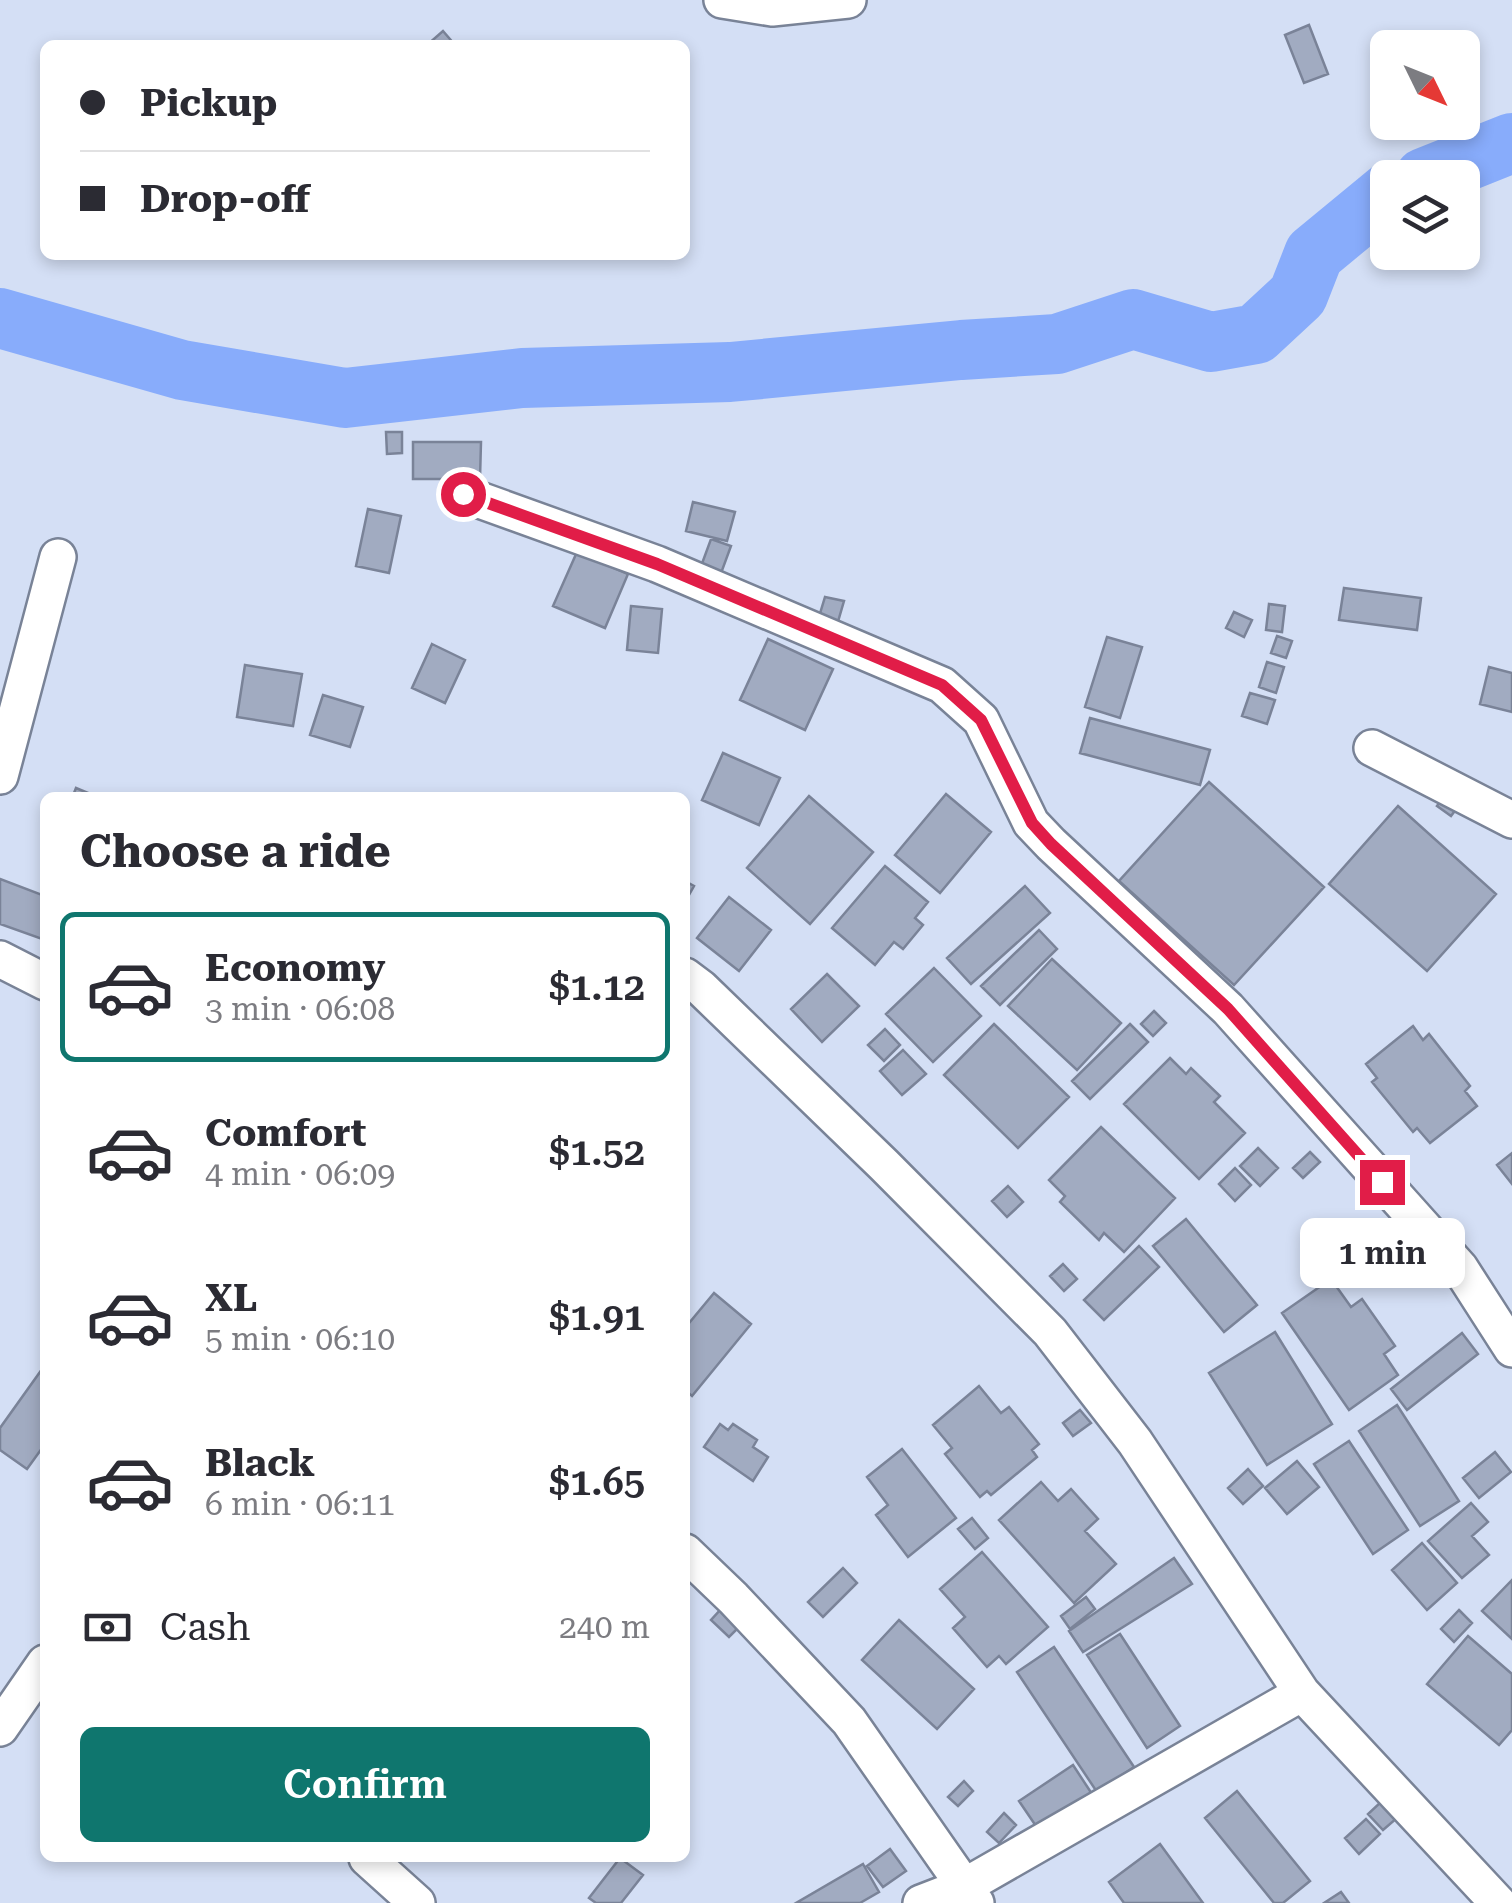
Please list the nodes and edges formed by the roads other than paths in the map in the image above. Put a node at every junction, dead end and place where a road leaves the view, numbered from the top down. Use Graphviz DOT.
graph roads {
  1 [pos="722,0"];
  2 [pos="848,0"];
  3 [pos="463,494"];
  4 [pos="58,557"];
  5 [pos="1372,748"];
  6 [pos="0,776"];
  7 [pos="1512,820"];
  8 [pos="0,959"];
  9 [pos="40,979"];
  10 [pos="690,980"];
  11 [pos="1512,1349"];
  12 [pos="690,1557"];
  13 [pos="40,1669"];
  14 [pos="1302,1693"];
  15 [pos="0,1728"];
  16 [pos="371,1862"];
  17 [pos="971,1894"];
  18 [pos="417,1903"];
  19 [pos="921,1903"];
  20 [pos="1498,1903"];
  1 -- 2 [label="street"];
  3 -- 11 [label="street"];
  4 -- 6 [label="street"];
  5 -- 7 [label="street"];
  8 -- 9 [label="street"];
  10 -- 14 [label="street"];
  12 -- 17 [label="street"];
  13 -- 15 [label="street"];
  14 -- 17 [label="street"];
  14 -- 20 [label="street"];
  16 -- 18 [label="street"];
  17 -- 19 [label="street"];
}
